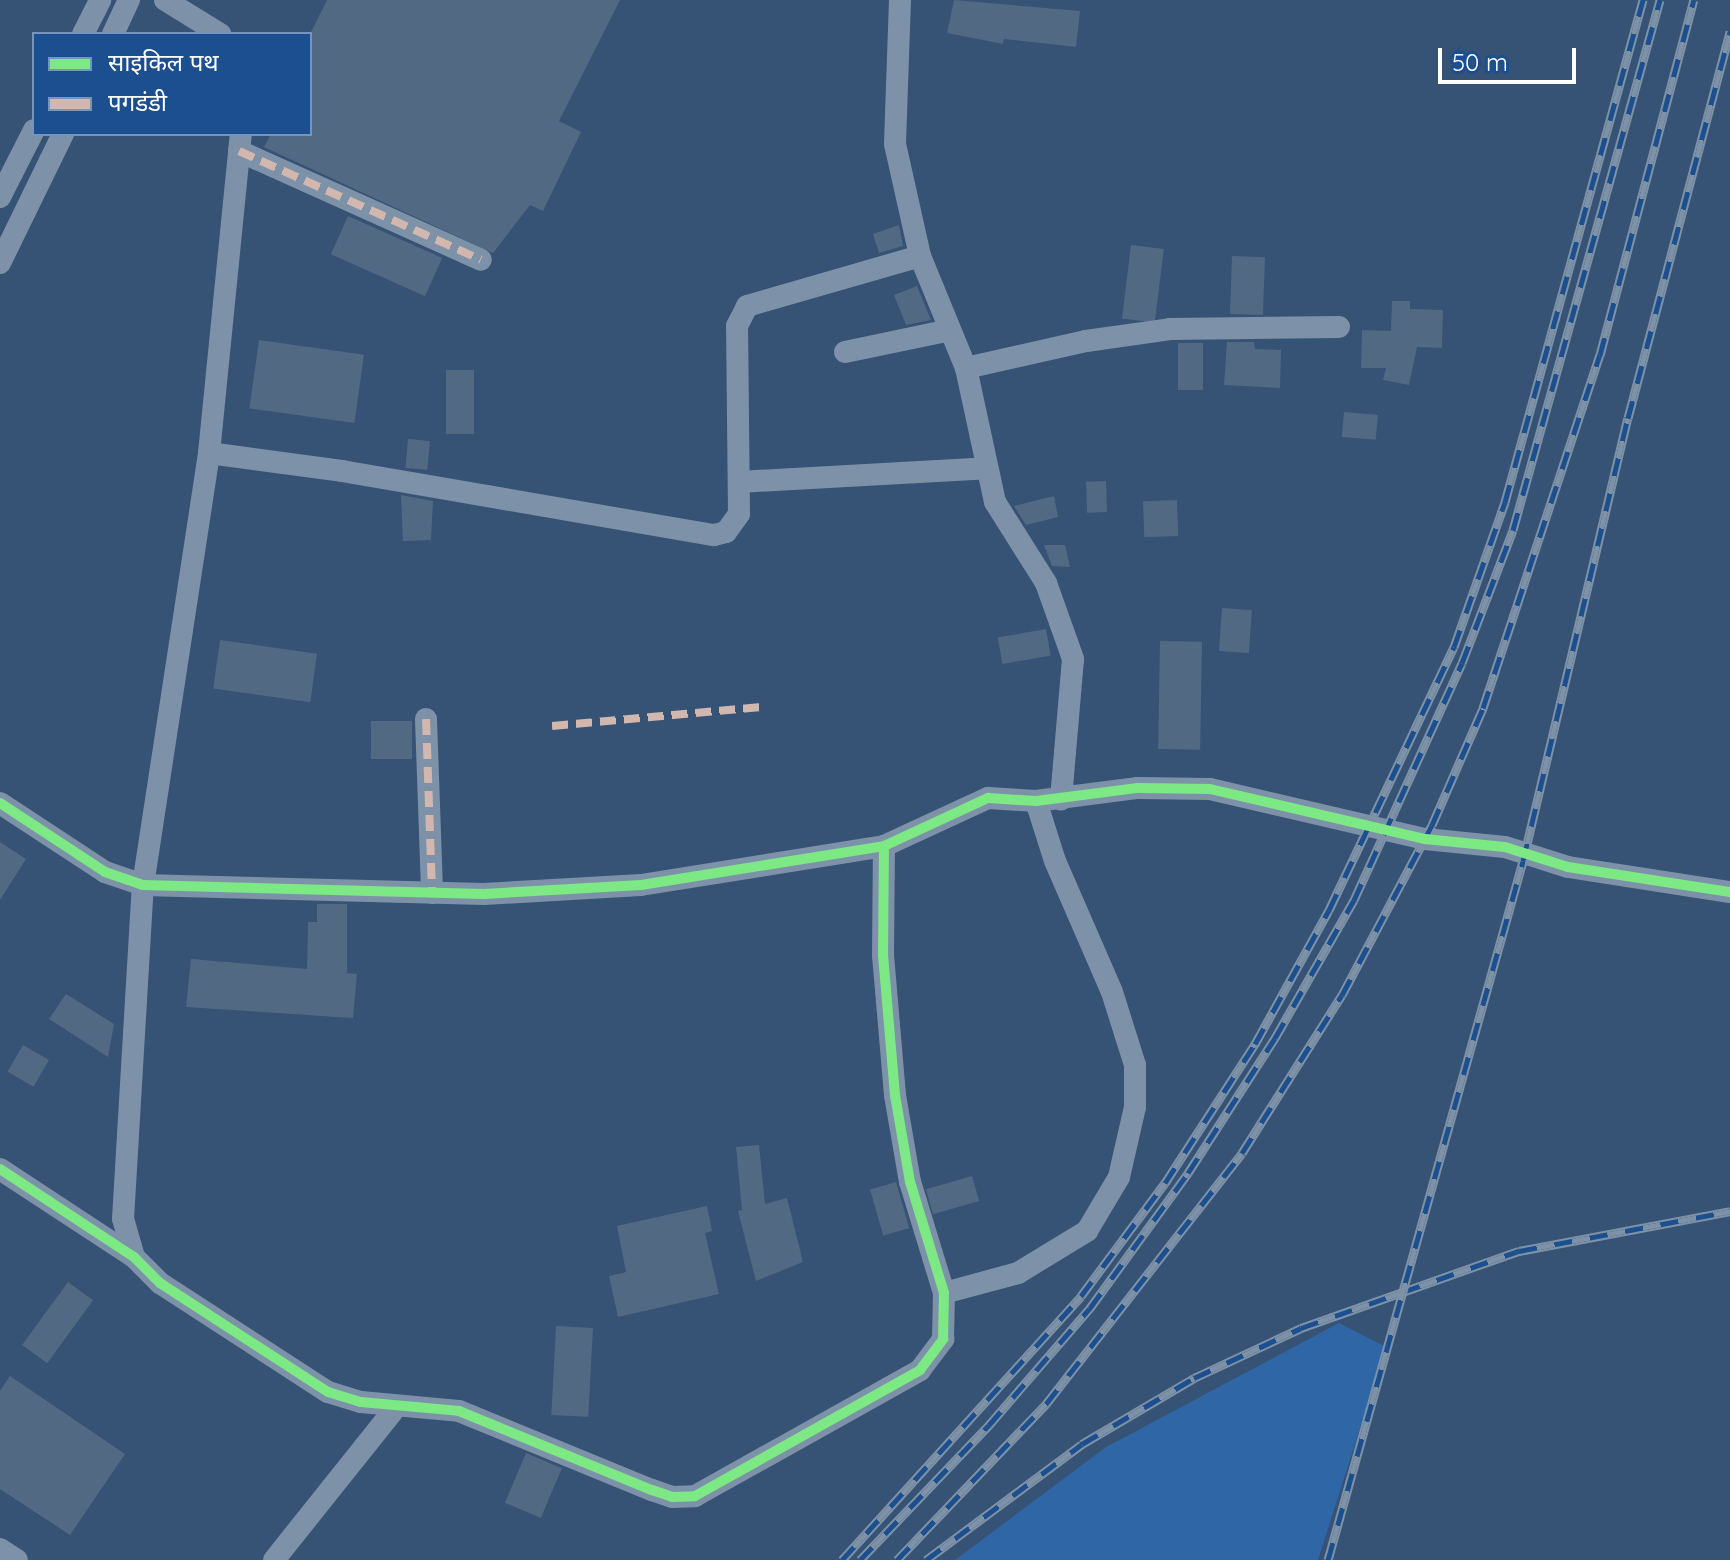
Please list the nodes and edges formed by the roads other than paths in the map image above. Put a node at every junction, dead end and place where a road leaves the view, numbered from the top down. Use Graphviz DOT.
graph roads {
  1 [pos="100,0"];
  2 [pos="129,0"];
  3 [pos="165,0"];
  4 [pos="900,0"];
  5 [pos="84,32"];
  6 [pos="114,32"];
  7 [pos="217,32"];
  8 [pos="32,134"];
  9 [pos="62,136"];
  10 [pos="240,142"];
  11 [pos="2,189"];
  12 [pos="920,256"];
  13 [pos="481,260"];
  14 [pos="0,263"];
  15 [pos="1339,327"];
  16 [pos="950,330"];
  17 [pos="845,352"];
  18 [pos="966,368"];
  19 [pos="209,453"];
  20 [pos="987,468"];
  21 [pos="739,482"];
  22 [pos="426,719"];
  23 [pos="1061,799"];
  24 [pos="1036,801"];
  25 [pos="0,803"];
  26 [pos="884,846"];
  27 [pos="143,885"];
  28 [pos="1730,892"];
  29 [pos="432,893"];
  30 [pos="0,1169"];
  31 [pos="134,1257"];
  32 [pos="944,1293"];
  33 [pos="397,1406"];
  34 [pos="0,1549"];
  35 [pos="17,1560"];
  36 [pos="274,1560"];
  1 -- 5 [label="street"];
  2 -- 6 [label="street"];
  3 -- 7 [label="street"];
  4 -- 12 [label="street"];
  8 -- 11 [label="street"];
  9 -- 14 [label="street"];
  10 -- 13 [label="street"];
  10 -- 19 [label="street"];
  12 -- 16 [label="street"];
  12 -- 21 [label="street"];
  15 -- 18 [label="street"];
  16 -- 17 [label="street"];
  16 -- 18 [label="street"];
  18 -- 20 [label="street"];
  19 -- 21 [label="street"];
  19 -- 27 [label="street"];
  20 -- 21 [label="street"];
  20 -- 23 [label="street"];
  22 -- 29 [label="street"];
  23 -- 24 [label="street"];
  23 -- 28 [label="street"];
  24 -- 26 [label="street"];
  24 -- 32 [label="street"];
  25 -- 27 [label="street"];
  26 -- 29 [label="street"];
  26 -- 32 [label="street"];
  27 -- 29 [label="street"];
  27 -- 31 [label="street"];
  30 -- 31 [label="street"];
  31 -- 33 [label="street"];
  32 -- 33 [label="street"];
  33 -- 36 [label="street"];
  34 -- 35 [label="street"];
}
